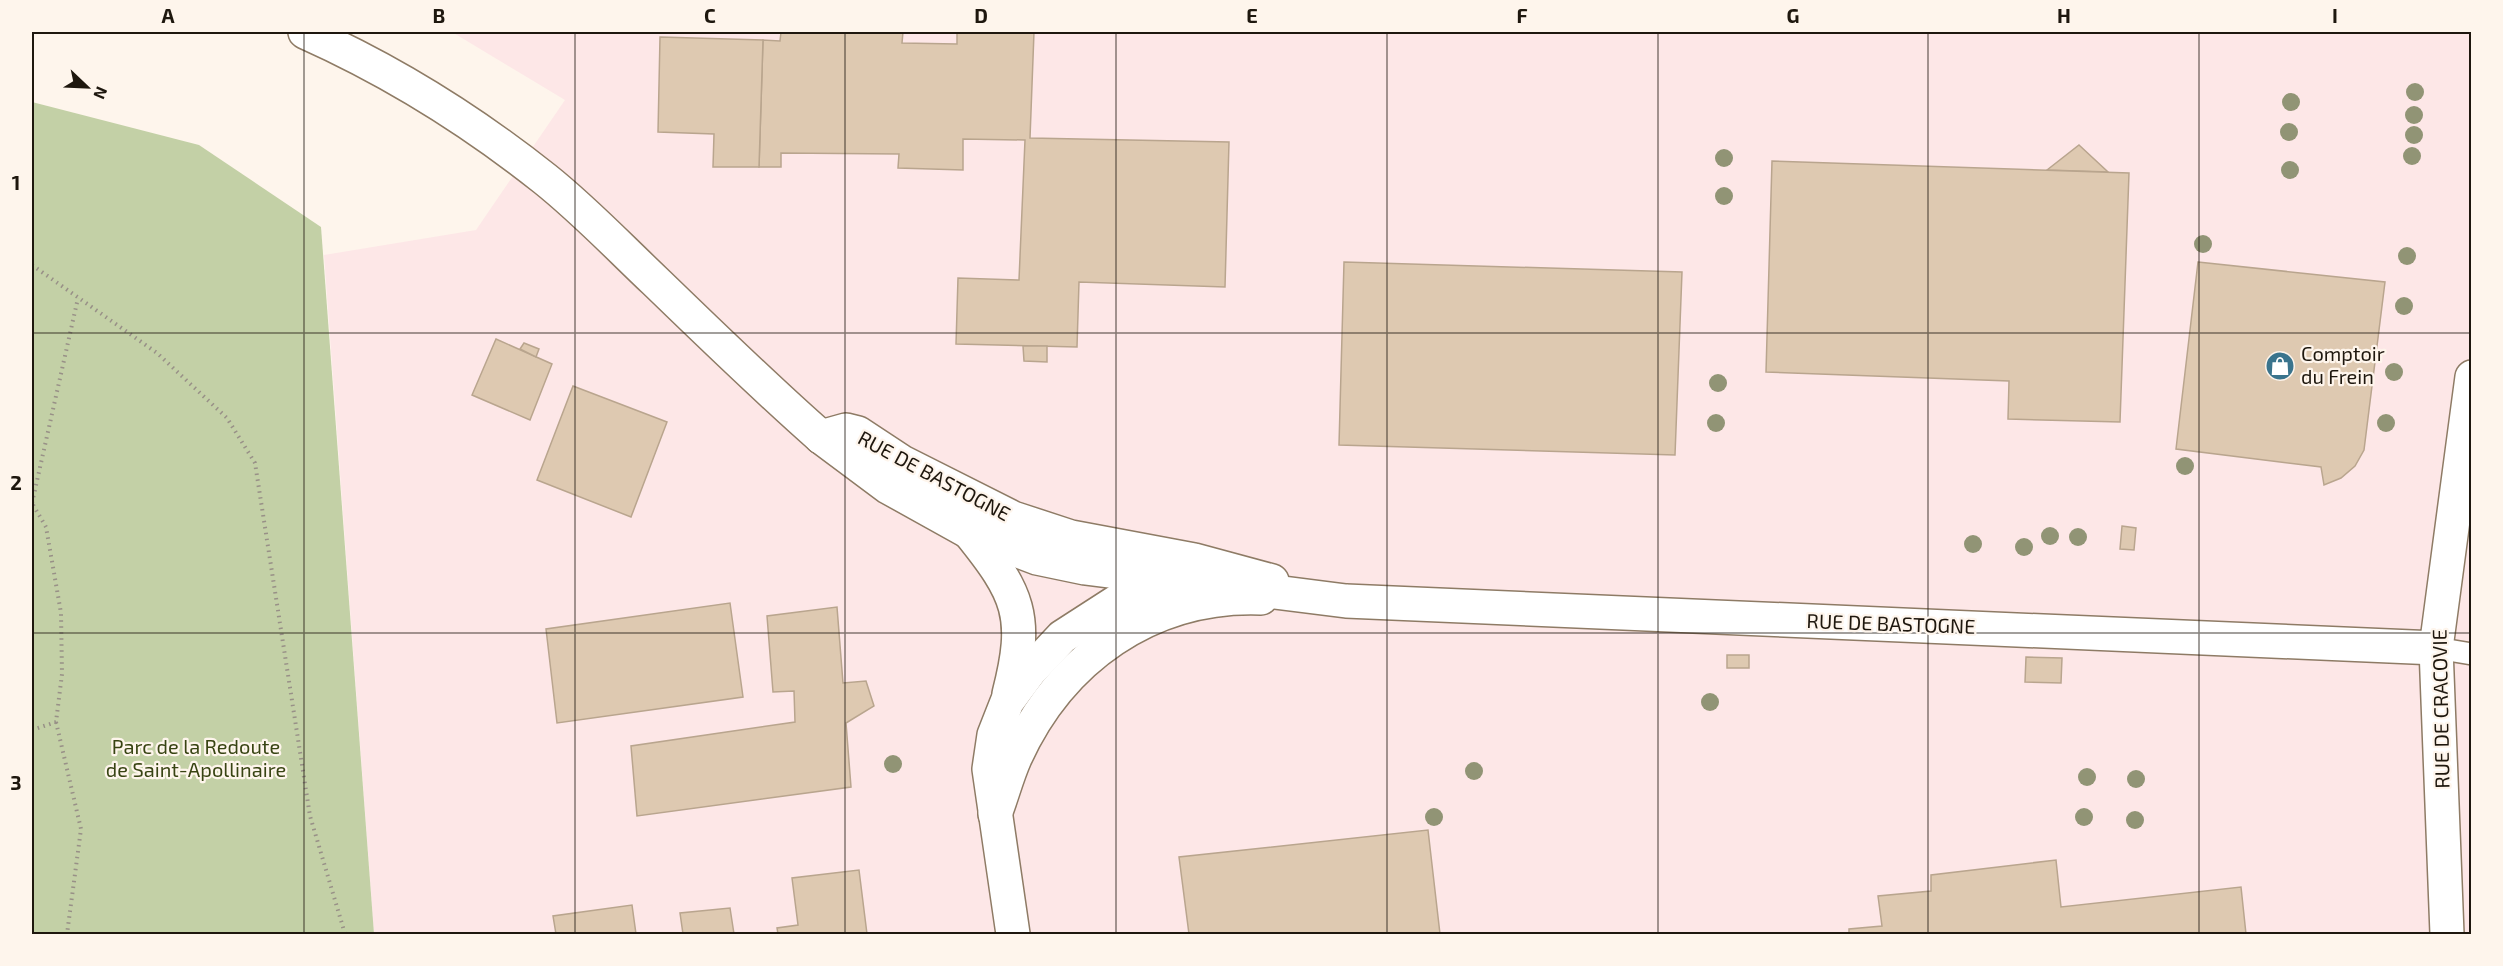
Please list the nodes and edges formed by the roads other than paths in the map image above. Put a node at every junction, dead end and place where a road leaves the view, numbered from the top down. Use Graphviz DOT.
graph roads {
  1 [pos="305,32"];
  2 [pos="2472,377"];
  3 [pos="821,437"];
  4 [pos="969,532"];
  5 [pos="1172,579"];
  6 [pos="1346,601"];
  7 [pos="2436,648"];
  8 [pos="2472,654"];
  9 [pos="1007,702"];
  10 [pos="995,814"];
  11 [pos="1013,934"];
  12 [pos="2447,934"];
  1 -- 3 [label="main road"];
  2 -- 7 [label="main road, RUE DE CRACOVIE"];
  3 -- 4 [label="main road, RUE DE BASTOGNE"];
  3 -- 6 [label="main road, RUE DE BASTOGNE"];
  4 -- 5 [label="main road, RUE DE BASTOGNE"];
  4 -- 9 [label="main road"];
  5 -- 6 [label="main road, RUE DE BASTOGNE"];
  5 -- 9 [label="main road"];
  6 -- 7 [label="main road, RUE DE BASTOGNE"];
  6 -- 10 [label="main road"];
  7 -- 8 [label="lane"];
  7 -- 12 [label="main road, RUE DE CRACOVIE"];
  9 -- 10 [label="main road"];
  10 -- 11 [label="main road"];
}
